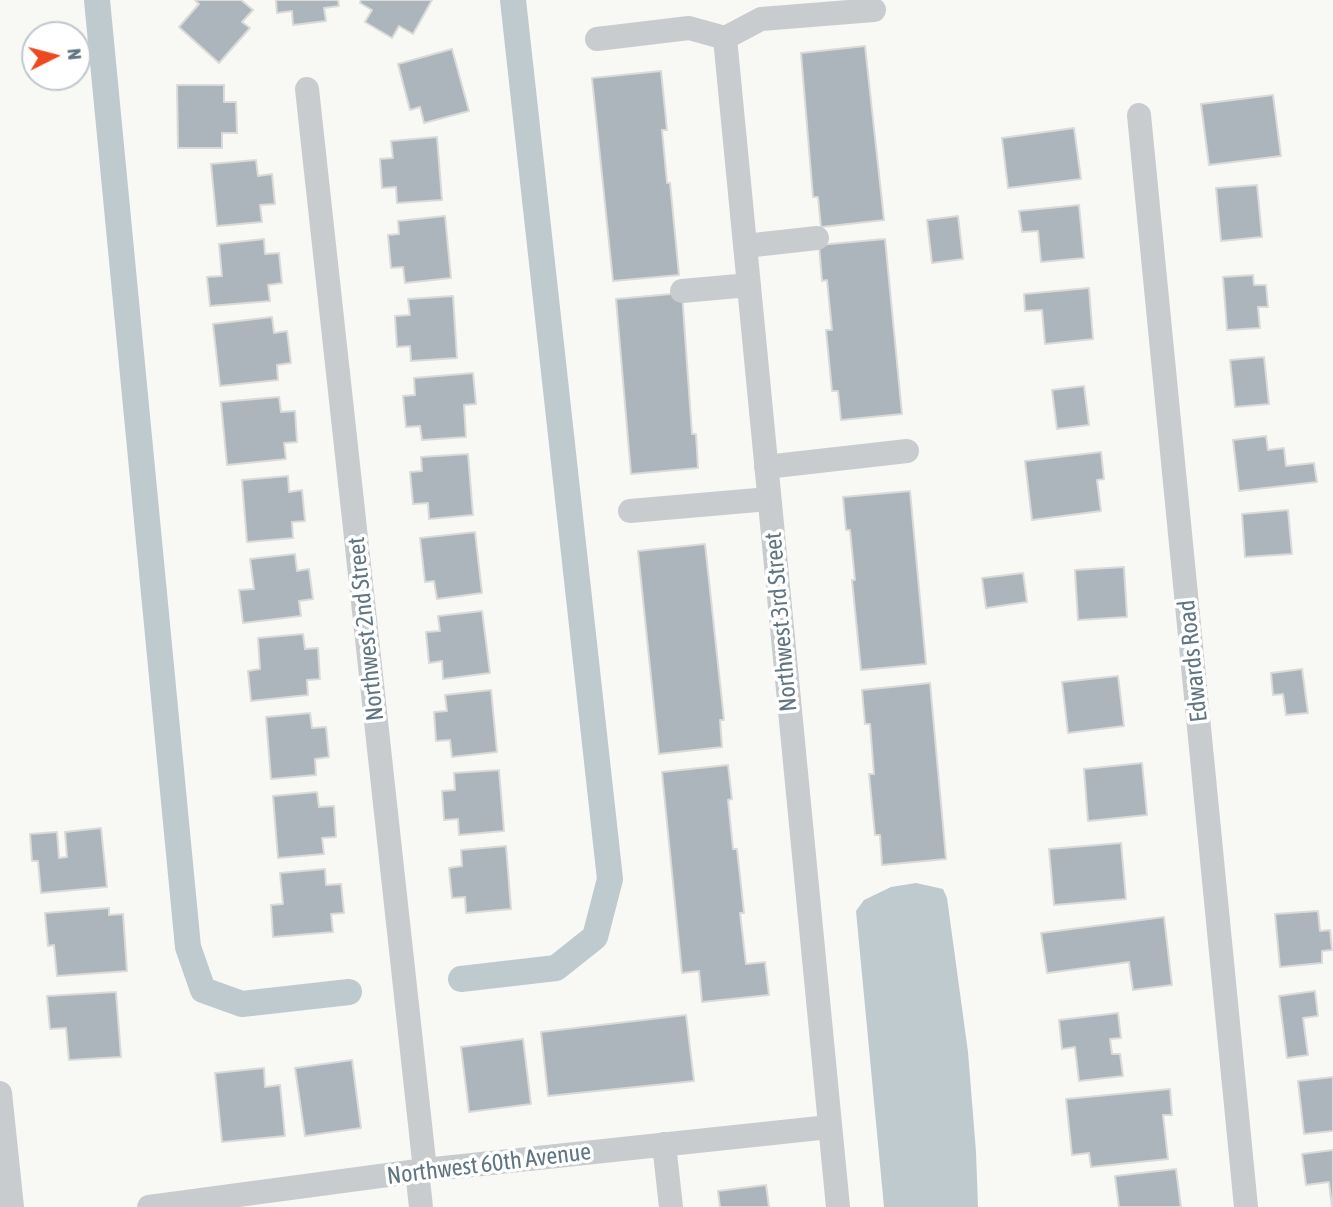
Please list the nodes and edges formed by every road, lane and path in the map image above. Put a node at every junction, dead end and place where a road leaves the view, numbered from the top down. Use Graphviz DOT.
graph roads {
  1 [pos="874,10"];
  2 [pos="725,38"];
  3 [pos="597,39"];
  4 [pos="307,89"];
  5 [pos="1139,115"];
  6 [pos="817,239"];
  7 [pos="745,246"];
  8 [pos="749,285"];
  9 [pos="682,291"];
  10 [pos="907,451"];
  11 [pos="766,467"];
  12 [pos="769,499"];
  13 [pos="630,511"];
  14 [pos="0,1093"];
  15 [pos="829,1126"];
  16 [pos="664,1144"];
  17 [pos="421,1171"];
  18 [pos="178,1205"];
  19 [pos="12,1207"];
  20 [pos="149,1207"];
  21 [pos="421,1207"];
  22 [pos="671,1207"];
  23 [pos="838,1207"];
  24 [pos="1246,1207"];
  1 -- 2 [label="street"];
  2 -- 3 [label="street"];
  2 -- 7 [label="street, Northwest 3rd Street"];
  4 -- 17 [label="street, Northwest 2nd Street"];
  5 -- 24 [label="street, Edwards Road"];
  6 -- 7 [label="street"];
  7 -- 8 [label="street, Northwest 3rd Street"];
  8 -- 9 [label="street"];
  8 -- 11 [label="street, Northwest 3rd Street"];
  10 -- 11 [label="street"];
  11 -- 12 [label="street, Northwest 3rd Street"];
  12 -- 13 [label="street"];
  12 -- 15 [label="street, Northwest 3rd Street"];
  14 -- 19 [label="street"];
  15 -- 16 [label="street, Northwest 60th Avenue"];
  15 -- 23 [label="street, Northwest 3rd Street"];
  16 -- 17 [label="street, Northwest 60th Avenue"];
  16 -- 22 [label="street"];
  17 -- 18 [label="street, Northwest 60th Avenue"];
  17 -- 21 [label="street, Northwest 2nd Street"];
  18 -- 20 [label="street, Northwest 60th Avenue"];
}
